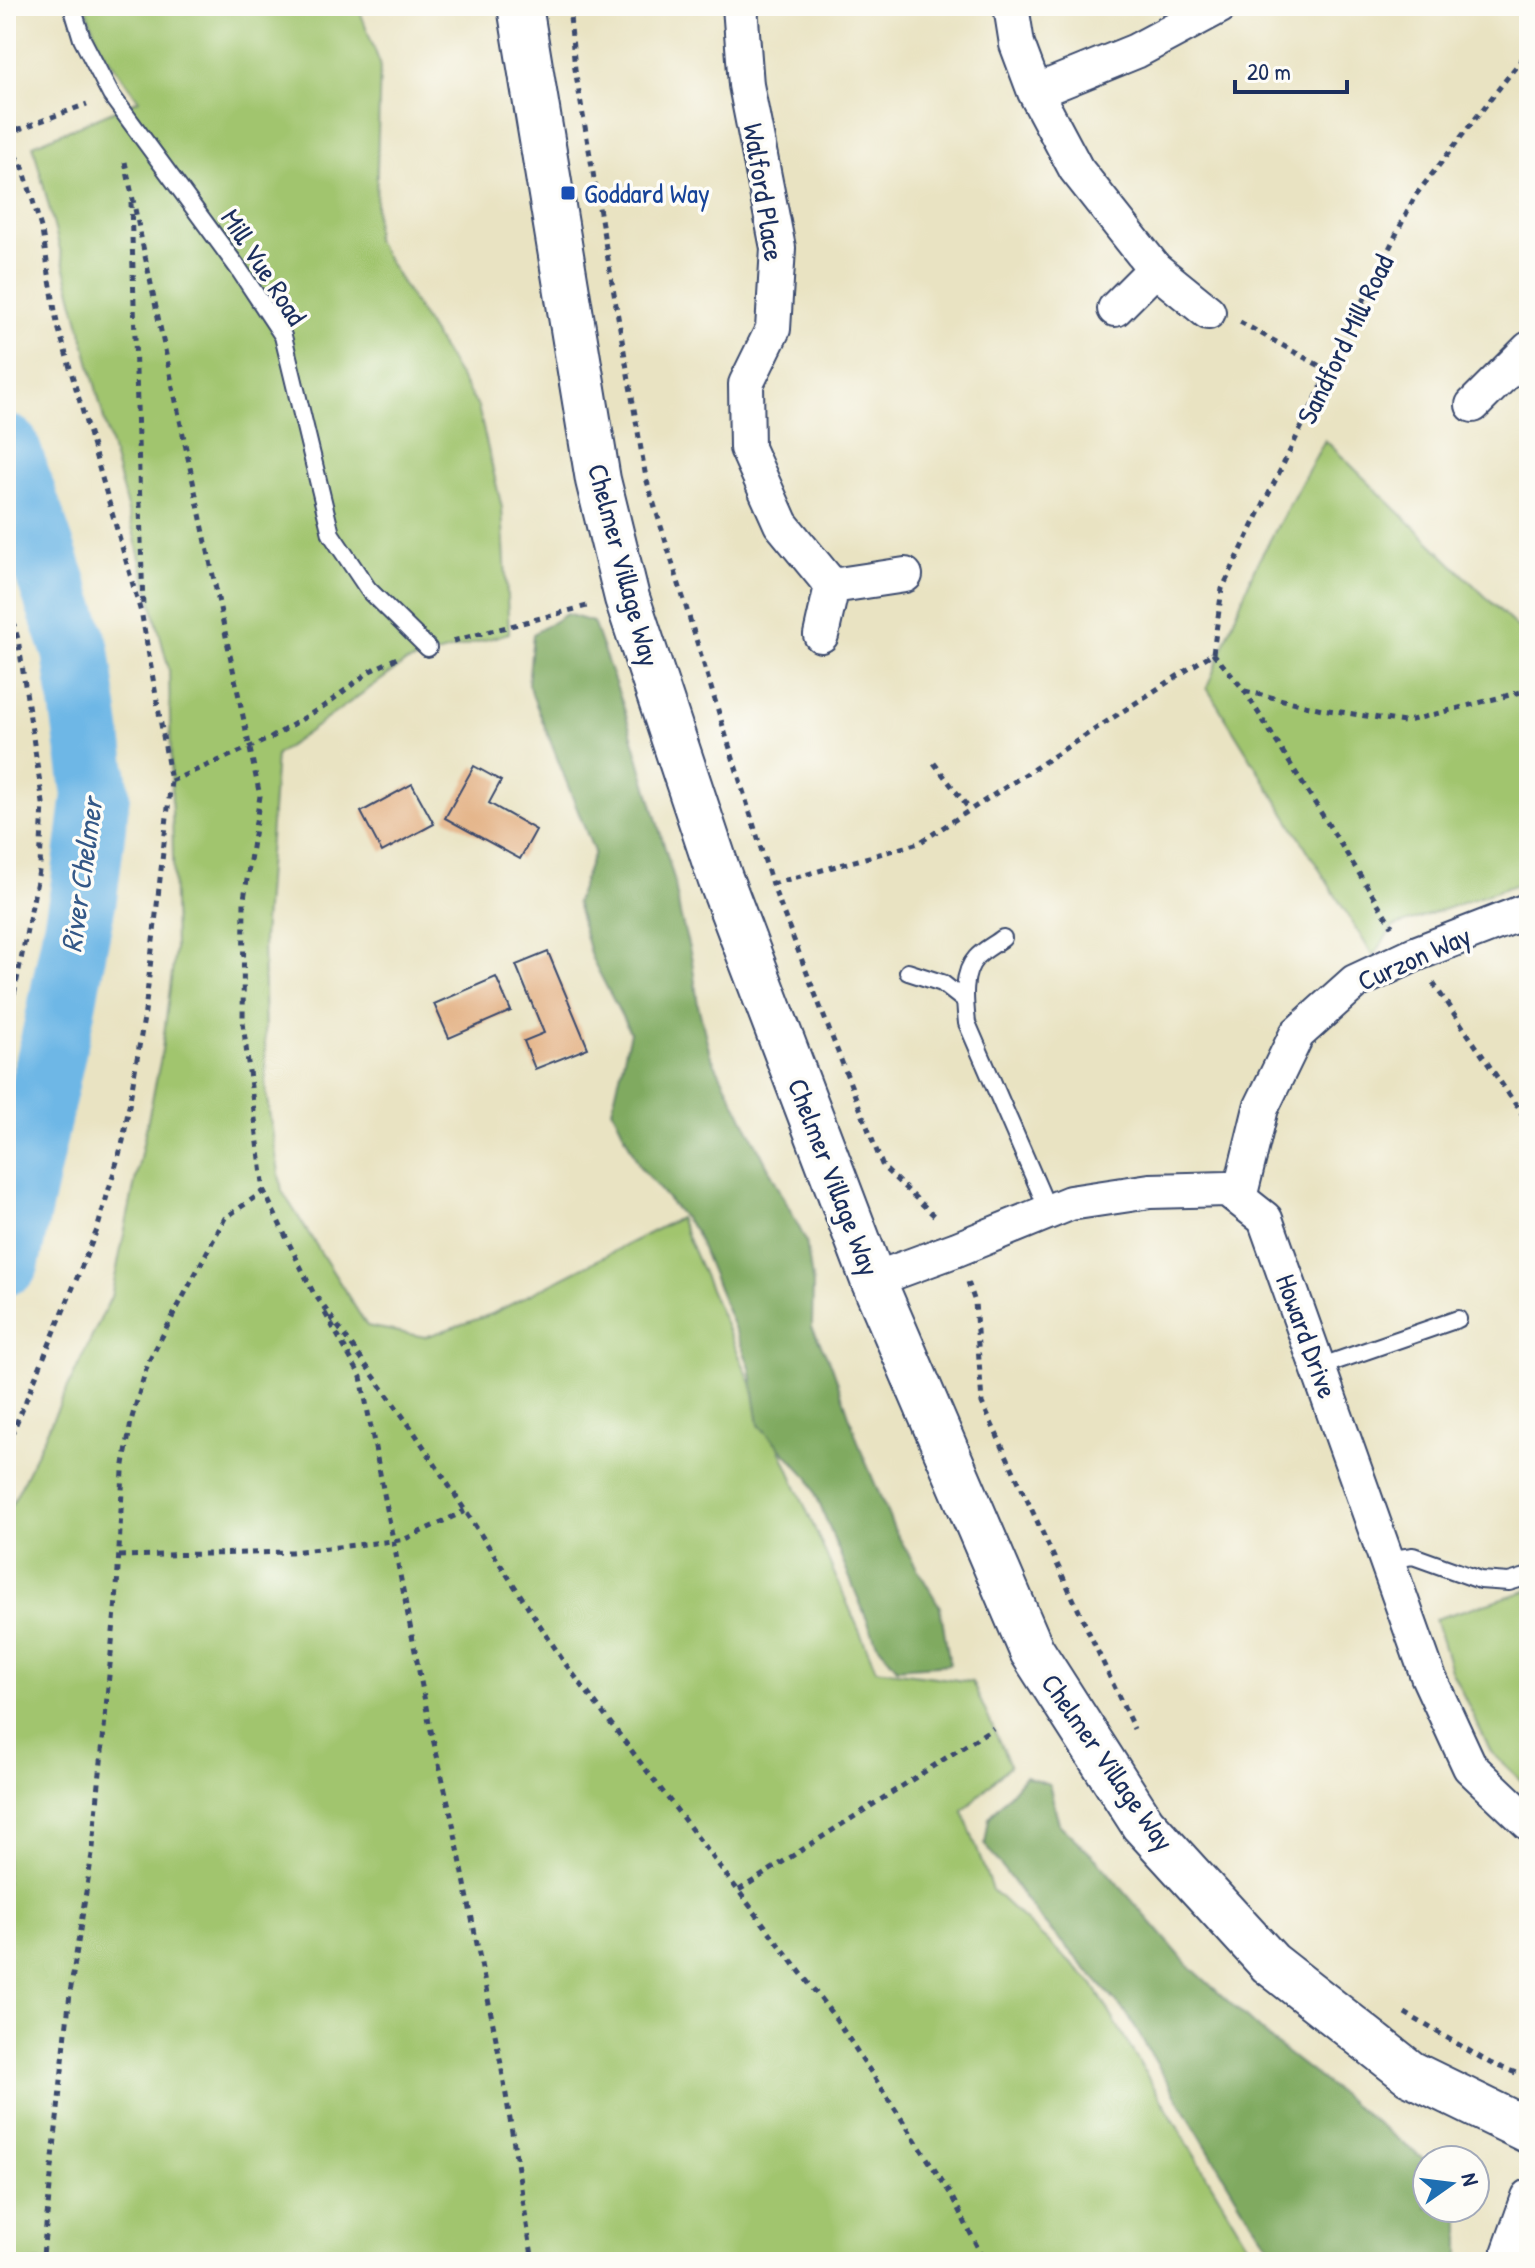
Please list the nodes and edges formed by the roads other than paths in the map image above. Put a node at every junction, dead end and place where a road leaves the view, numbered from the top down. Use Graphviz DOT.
graph roads {
  1 [pos="72,6"];
  2 [pos="520,6"];
  3 [pos="740,6"];
  4 [pos="1011,6"];
  5 [pos="1220,6"];
  6 [pos="1035,92"];
  7 [pos="1155,269"];
  8 [pos="1115,309"];
  9 [pos="1208,312"];
  10 [pos="1529,349"];
  11 [pos="1473,405"];
  12 [pos="905,575"];
  13 [pos="832,586"];
  14 [pos="821,635"];
  15 [pos="428,648"];
  16 [pos="1529,910"];
  17 [pos="1003,938"];
  18 [pos="908,972"];
  19 [pos="965,1001"];
  20 [pos="1239,1198"];
  21 [pos="1049,1212"];
  22 [pos="873,1280"];
  23 [pos="1458,1319"];
  24 [pos="1319,1367"];
  25 [pos="1386,1560"];
  26 [pos="1529,1576"];
  27 [pos="1529,1823"];
  28 [pos="1529,2131"];
  29 [pos="1529,2197"];
  30 [pos="1506,2262"];
  1 -- 15 [label="lane, Mill Vue Road"];
  2 -- 22 [label="street, Chelmer Village Way"];
  3 -- 13 [label="street, Walford Place"];
  4 -- 6 [label="street"];
  5 -- 6 [label="street"];
  6 -- 7 [label="street"];
  7 -- 8 [label="street"];
  7 -- 9 [label="street"];
  10 -- 11 [label="street"];
  12 -- 13 [label="street"];
  13 -- 14 [label="street"];
  16 -- 20 [label="street, Curzon Way"];
  17 -- 19 [label="lane"];
  18 -- 19 [label="lane"];
  19 -- 21 [label="lane"];
  20 -- 21 [label="street"];
  20 -- 24 [label="street, Howard Drive"];
  21 -- 22 [label="street"];
  22 -- 28 [label="street, Chelmer Village Way"];
  23 -- 24 [label="lane"];
  24 -- 25 [label="street, Howard Drive"];
  25 -- 26 [label="lane"];
  25 -- 27 [label="street, Howard Drive"];
  29 -- 30 [label="street"];
}
